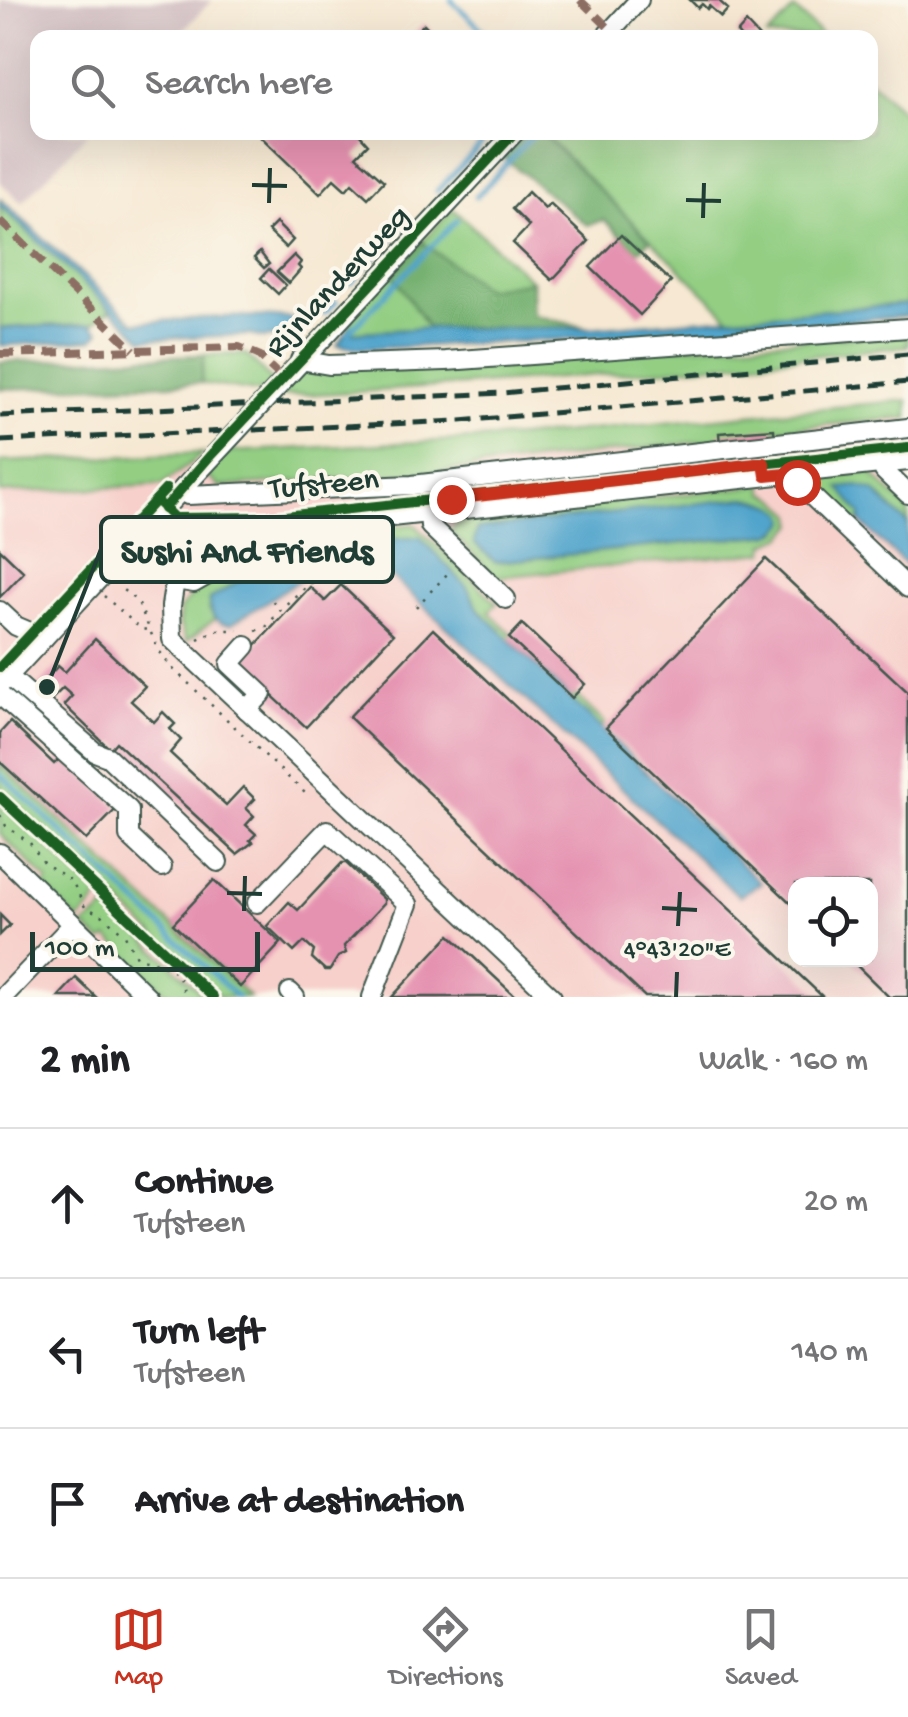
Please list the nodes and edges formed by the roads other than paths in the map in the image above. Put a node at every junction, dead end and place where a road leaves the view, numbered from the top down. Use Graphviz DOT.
graph roads {
  1 [pos="639,0"];
  2 [pos="611,30"];
  3 [pos="506,140"];
  4 [pos="908,328"];
  5 [pos="300,360"];
  6 [pos="908,428"];
  7 [pos="908,461"];
  8 [pos="883,464"];
  9 [pos="796,473"];
  10 [pos="184,486"];
  11 [pos="908,494"];
  12 [pos="428,515"];
  13 [pos="132,546"];
  14 [pos="175,580"];
  15 [pos="908,588"];
  16 [pos="506,599"];
  17 [pos="0,611"];
  18 [pos="248,636"];
  19 [pos="44,638"];
  20 [pos="4,680"];
  21 [pos="0,695"];
  22 [pos="247,710"];
  23 [pos="0,853"];
  24 [pos="218,862"];
  25 [pos="162,866"];
  26 [pos="257,903"];
  27 [pos="72,925"];
  28 [pos="3,997"];
  29 [pos="148,997"];
  30 [pos="372,997"];
  31 [pos="552,997"];
  1 -- 2 [label="street"];
  3 -- 5 [label="street, Rijnlanderweg"];
  4 -- 5 [label="street"];
  5 -- 10 [label="street, Rijnlanderweg"];
  6 -- 10 [label="street, Tufsteen"];
  7 -- 8 [label="street, Tufsteen"];
  8 -- 9 [label="street, Tufsteen"];
  8 -- 11 [label="street"];
  9 -- 12 [label="street, Tufsteen"];
  9 -- 15 [label="street"];
  10 -- 13 [label="street, Rijnlanderweg"];
  12 -- 14 [label="street, Tufsteen"];
  12 -- 16 [label="street"];
  13 -- 14 [label="street"];
  13 -- 19 [label="street, Rijnlanderweg"];
  14 -- 22 [label="street"];
  17 -- 19 [label="street"];
  18 -- 22 [label="street"];
  19 -- 20 [label="street, Rijnlanderweg"];
  20 -- 24 [label="street"];
  21 -- 25 [label="street"];
  22 -- 31 [label="street"];
  23 -- 27 [label="street"];
  26 -- 30 [label="street"];
  27 -- 28 [label="street"];
  27 -- 29 [label="street"];
}
